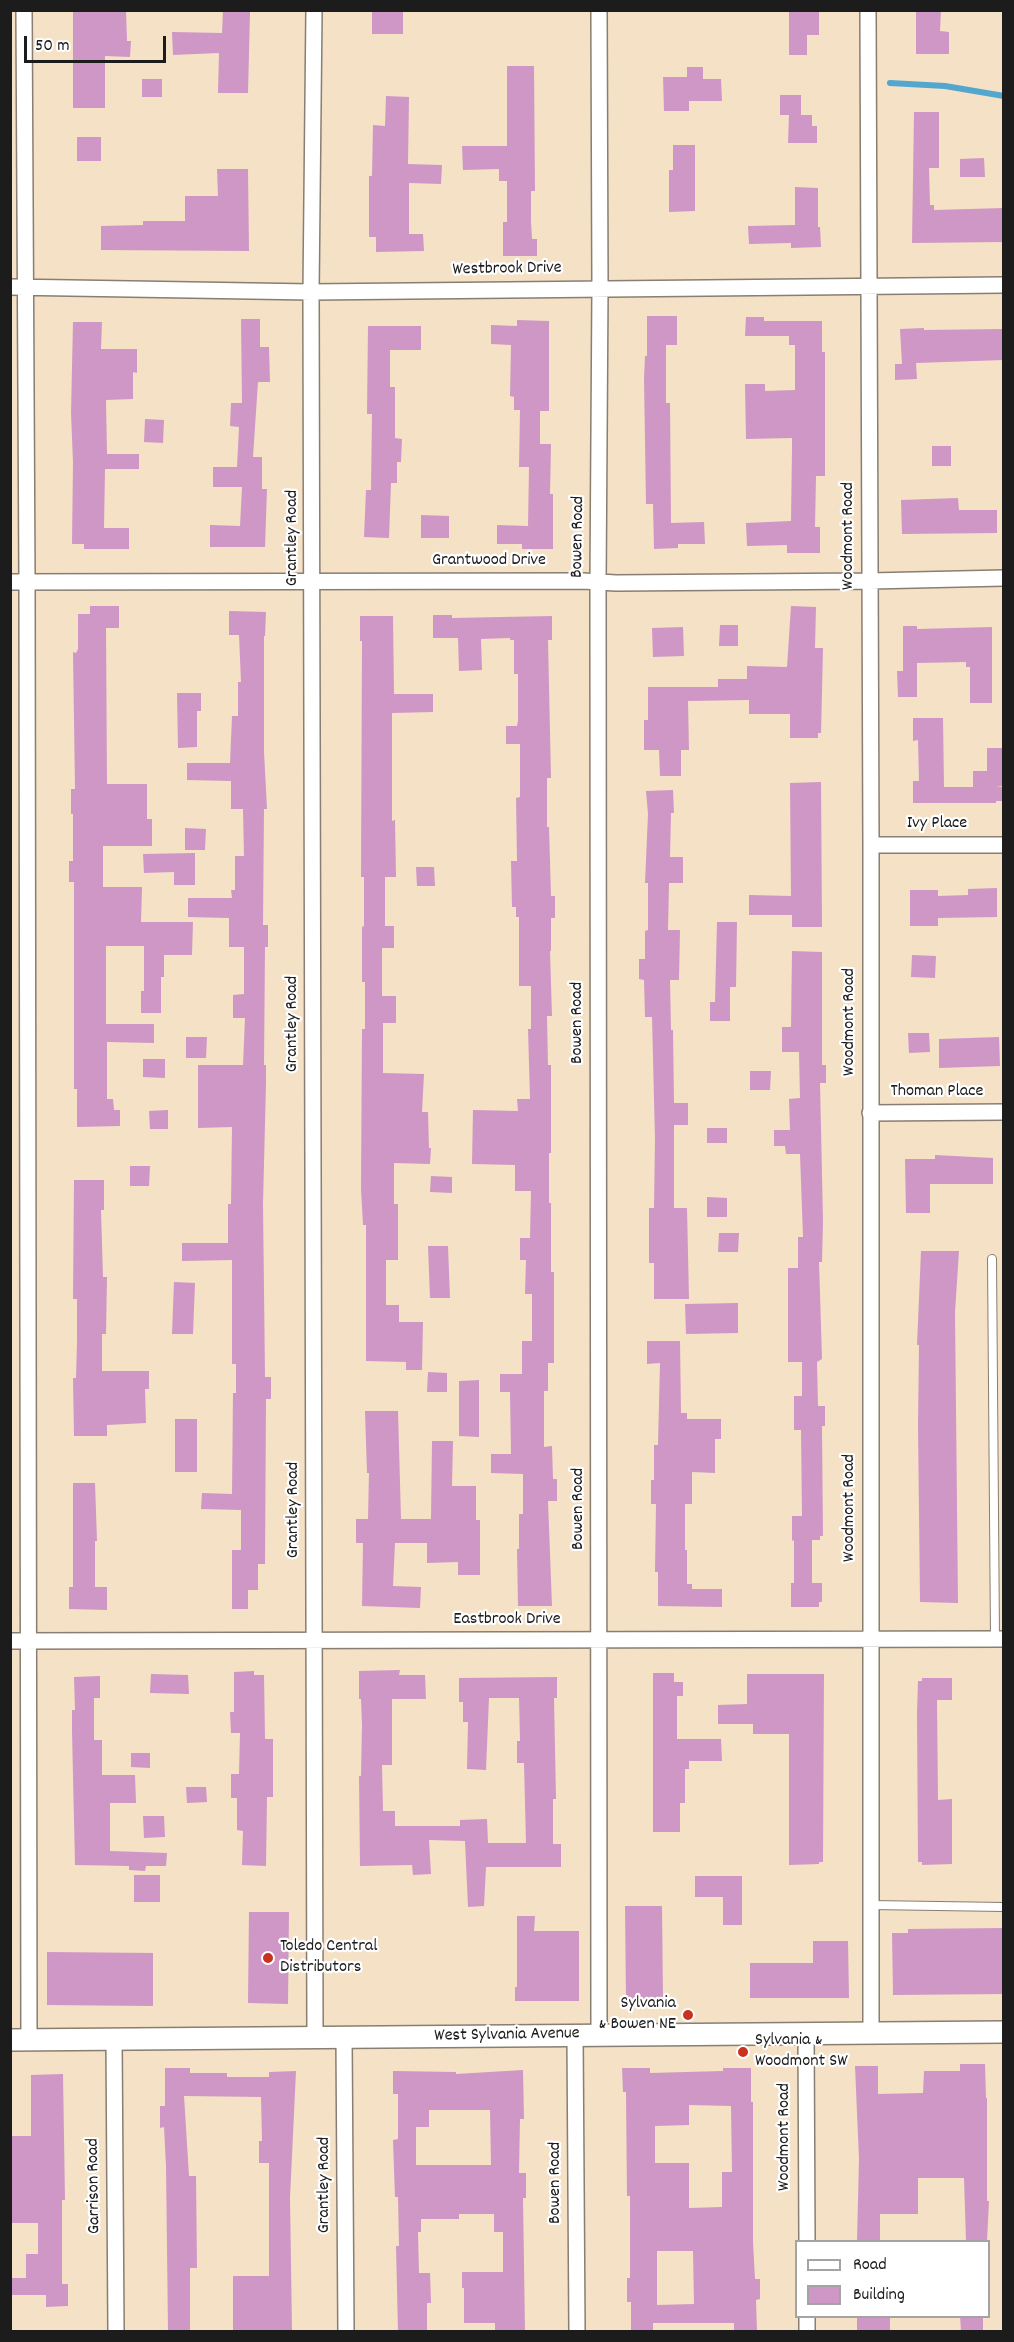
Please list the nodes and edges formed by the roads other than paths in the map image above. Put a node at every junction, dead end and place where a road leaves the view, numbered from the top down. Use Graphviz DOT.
graph roads {
  1 [pos="24,10"];
  2 [pos="314,10"];
  3 [pos="599,10"];
  4 [pos="868,10"];
  5 [pos="1004,285"];
  6 [pos="869,286"];
  7 [pos="18,287"];
  8 [pos="600,288"];
  9 [pos="311,292"];
  10 [pos="1004,578"];
  11 [pos="870,581"];
  12 [pos="10,582"];
  13 [pos="27,582"];
  14 [pos="313,582"];
  15 [pos="598,583"];
  16 [pos="871,844"];
  17 [pos="1004,845"];
  18 [pos="1004,1112"];
  19 [pos="870,1113"];
  20 [pos="992,1259"];
  21 [pos="999,1639"];
  22 [pos="600,1640"];
  23 [pos="871,1640"];
  24 [pos="10,1641"];
  25 [pos="28,1641"];
  26 [pos="314,1641"];
  27 [pos="871,1905"];
  28 [pos="1004,1907"];
  29 [pos="1004,2032"];
  30 [pos="806,2033"];
  31 [pos="871,2033"];
  32 [pos="575,2035"];
  33 [pos="599,2035"];
  34 [pos="315,2038"];
  35 [pos="344,2038"];
  36 [pos="114,2039"];
  37 [pos="20,2040"];
  38 [pos="807,2240"];
  39 [pos="116,2331"];
  40 [pos="346,2331"];
  41 [pos="577,2331"];
  1 -- 7 [label="street"];
  2 -- 9 [label="street, Grantley Road"];
  3 -- 8 [label="street, Bowen Road"];
  4 -- 6 [label="street, Woodmont Road"];
  5 -- 6 [label="street, Westbrook Drive"];
  6 -- 8 [label="street, Westbrook Drive"];
  6 -- 11 [label="street, Woodmont Road"];
  7 -- 9 [label="street, Westbrook Drive"];
  7 -- 13 [label="street"];
  8 -- 9 [label="street, Westbrook Drive"];
  8 -- 15 [label="street, Bowen Road"];
  9 -- 14 [label="street, Grantley Road"];
  10 -- 11 [label="street, Grantwood Drive"];
  11 -- 15 [label="street, Grantwood Drive"];
  11 -- 16 [label="street, Woodmont Road"];
  12 -- 13 [label="street, Grantwood Drive"];
  13 -- 14 [label="street, Grantwood Drive"];
  13 -- 25 [label="street"];
  14 -- 15 [label="street, Grantwood Drive"];
  14 -- 26 [label="street, Grantley Road"];
  15 -- 22 [label="street, Bowen Road"];
  16 -- 17 [label="street, Ivy Place"];
  16 -- 19 [label="street, Woodmont Road"];
  18 -- 19 [label="street, Thoman Place"];
  19 -- 23 [label="street, Woodmont Road"];
  20 -- 21 [label="lane"];
  21 -- 23 [label="street, Eastbrook Drive"];
  22 -- 23 [label="street, Eastbrook Drive"];
  22 -- 26 [label="street, Eastbrook Drive"];
  22 -- 33 [label="street, Bowen Road"];
  23 -- 27 [label="street, Woodmont Road"];
  24 -- 25 [label="street, Eastbrook Drive"];
  25 -- 26 [label="street, Eastbrook Drive"];
  25 -- 37 [label="street"];
  26 -- 34 [label="street, Grantley Road"];
  27 -- 28 [label="lane"];
  27 -- 31 [label="street, Woodmont Road"];
  29 -- 31 [label="main road, West Sylvania Avenue"];
  30 -- 31 [label="main road, West Sylvania Avenue"];
  30 -- 33 [label="main road, West Sylvania Avenue"];
  30 -- 38 [label="street, Woodmont Road"];
  32 -- 33 [label="main road, West Sylvania Avenue"];
  32 -- 35 [label="main road, West Sylvania Avenue"];
  32 -- 41 [label="street, Bowen Road"];
  34 -- 35 [label="main road, West Sylvania Avenue"];
  34 -- 36 [label="main road, West Sylvania Avenue"];
  35 -- 40 [label="street, Grantley Road"];
  36 -- 37 [label="main road, West Sylvania Avenue"];
  36 -- 39 [label="street, Garrison Road"];
}
